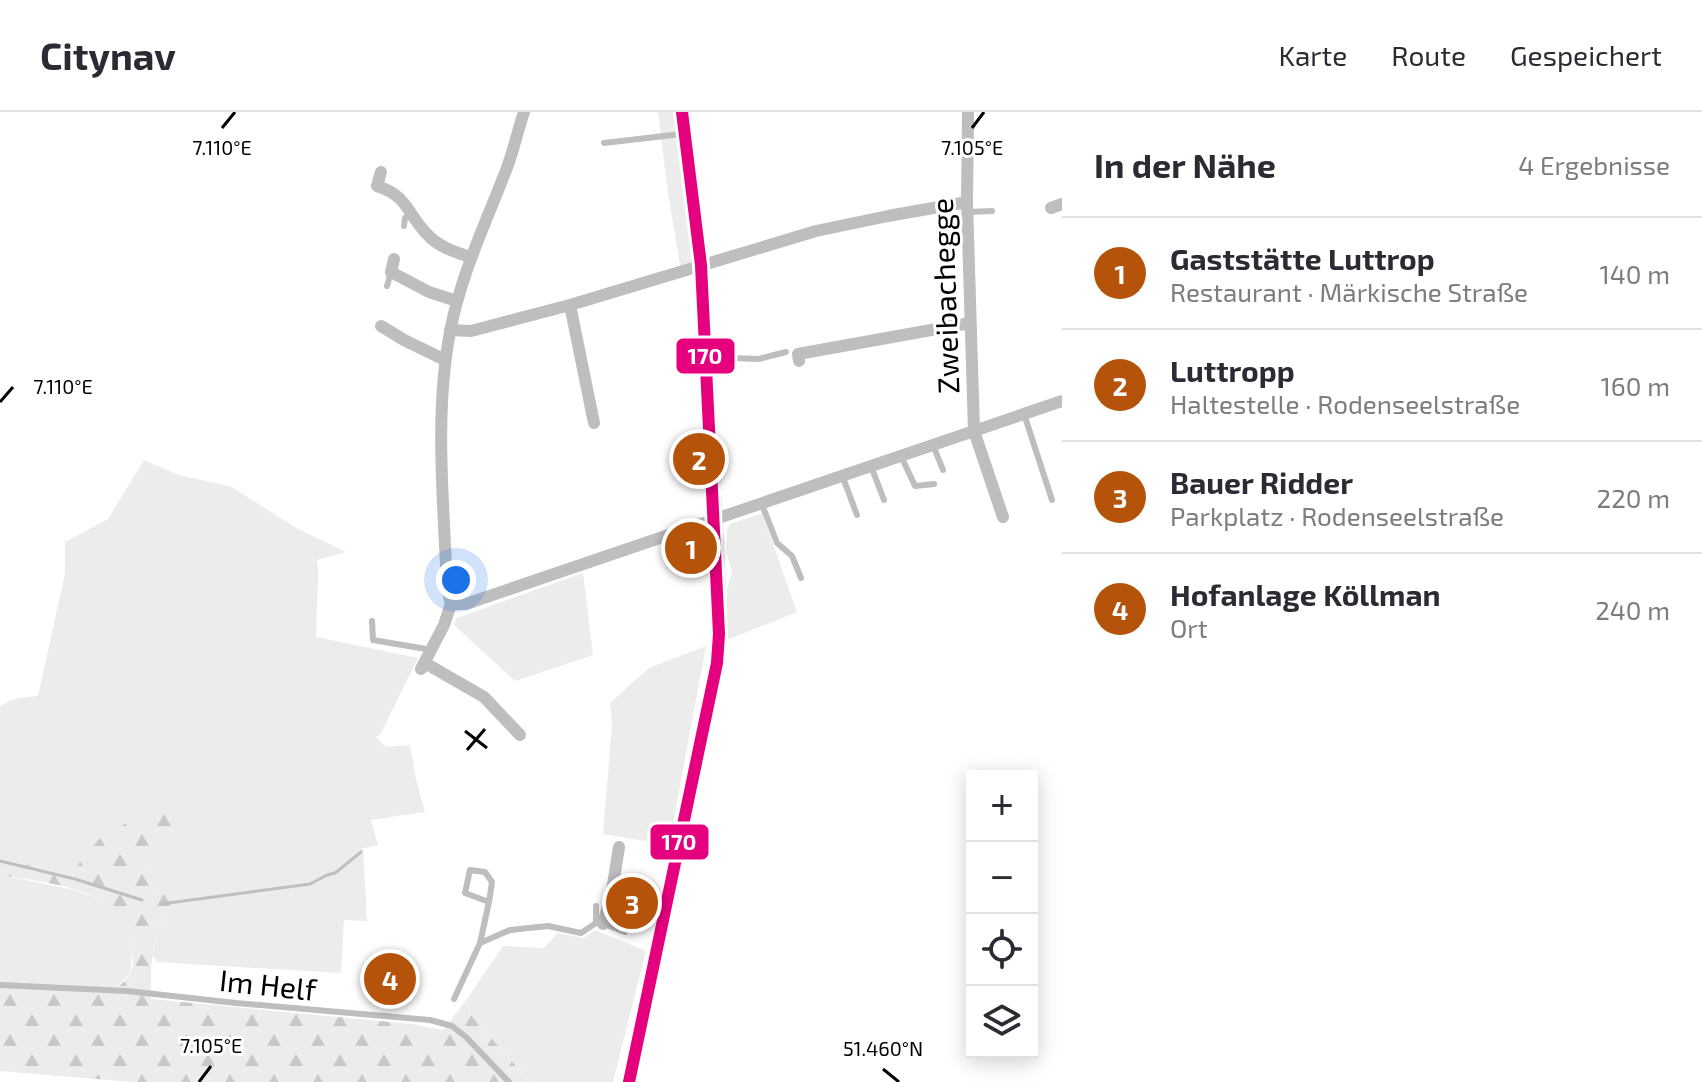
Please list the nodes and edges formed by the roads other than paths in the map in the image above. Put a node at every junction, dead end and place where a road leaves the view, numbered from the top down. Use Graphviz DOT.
graph roads {
  1 [pos="524,112"];
  2 [pos="682,112"];
  3 [pos="968,112"];
  4 [pos="685,134"];
  5 [pos="604,143"];
  6 [pos="381,172"];
  7 [pos="967,207"];
  8 [pos="992,211"];
  9 [pos="411,213"];
  10 [pos="404,226"];
  11 [pos="470,257"];
  12 [pos="701,265"];
  13 [pos="392,266"];
  14 [pos="387,286"];
  15 [pos="457,301"];
  16 [pos="570,305"];
  17 [pos="970,323"];
  18 [pos="381,326"];
  19 [pos="450,330"];
  20 [pos="786,352"];
  21 [pos="706,357"];
  22 [pos="445,360"];
  23 [pos="799,361"];
  24 [pos="1062,401"];
  25 [pos="1024,414"];
  26 [pos="594,423"];
  27 [pos="974,431"];
  28 [pos="933,445"];
  29 [pos="901,456"];
  30 [pos="871,466"];
  31 [pos="943,470"];
  32 [pos="842,475"];
  33 [pos="934,484"];
  34 [pos="884,500"];
  35 [pos="1052,500"];
  36 [pos="761,502"];
  37 [pos="857,515"];
  38 [pos="1003,517"];
  39 [pos="715,519"];
  40 [pos="801,578"];
  41 [pos="451,604"];
  42 [pos="372,621"];
  43 [pos="432,650"];
  44 [pos="520,735"];
  45 [pos="619,847"];
  46 [pos="489,902"];
  47 [pos="596,906"];
  48 [pos="599,924"];
  49 [pos="625,932"];
  50 [pos="480,943"];
  51 [pos="0,985"];
  52 [pos="454,999"];
  53 [pos="509,1082"];
  54 [pos="629,1082"];
  1 -- 11 [label="street"];
  2 -- 4 [label="main road"];
  3 -- 7 [label="street, Zweibachegge"];
  4 -- 5 [label="lane"];
  4 -- 12 [label="main road"];
  6 -- 9 [label="street"];
  7 -- 8 [label="lane"];
  7 -- 12 [label="street"];
  7 -- 17 [label="street, Zweibachegge"];
  9 -- 10 [label="lane"];
  9 -- 11 [label="street"];
  11 -- 15 [label="street"];
  12 -- 16 [label="street"];
  12 -- 21 [label="main road"];
  13 -- 14 [label="lane"];
  13 -- 15 [label="street"];
  15 -- 19 [label="street"];
  16 -- 19 [label="street"];
  16 -- 26 [label="street"];
  17 -- 23 [label="street"];
  17 -- 27 [label="street, Zweibachegge"];
  18 -- 22 [label="street"];
  19 -- 22 [label="street"];
  20 -- 21 [label="lane"];
  21 -- 39 [label="main road"];
  22 -- 41 [label="street"];
  24 -- 25 [label="street"];
  25 -- 27 [label="street"];
  25 -- 35 [label="lane"];
  27 -- 28 [label="street"];
  27 -- 38 [label="street, Zweibachegge"];
  28 -- 29 [label="street"];
  28 -- 31 [label="lane"];
  29 -- 30 [label="street"];
  29 -- 33 [label="lane"];
  30 -- 32 [label="street"];
  30 -- 34 [label="lane"];
  32 -- 36 [label="street"];
  32 -- 37 [label="lane"];
  36 -- 39 [label="street"];
  36 -- 40 [label="lane"];
  39 -- 41 [label="street"];
  39 -- 54 [label="main road"];
  41 -- 43 [label="street"];
  42 -- 43 [label="lane"];
  43 -- 44 [label="street"];
  45 -- 48 [label="street"];
  46 -- 46 [label="lane"];
  46 -- 50 [label="lane"];
  47 -- 48 [label="lane"];
  48 -- 49 [label="lane"];
  48 -- 50 [label="lane"];
  50 -- 52 [label="lane"];
  51 -- 53 [label="lane, Im Helf"];
}
